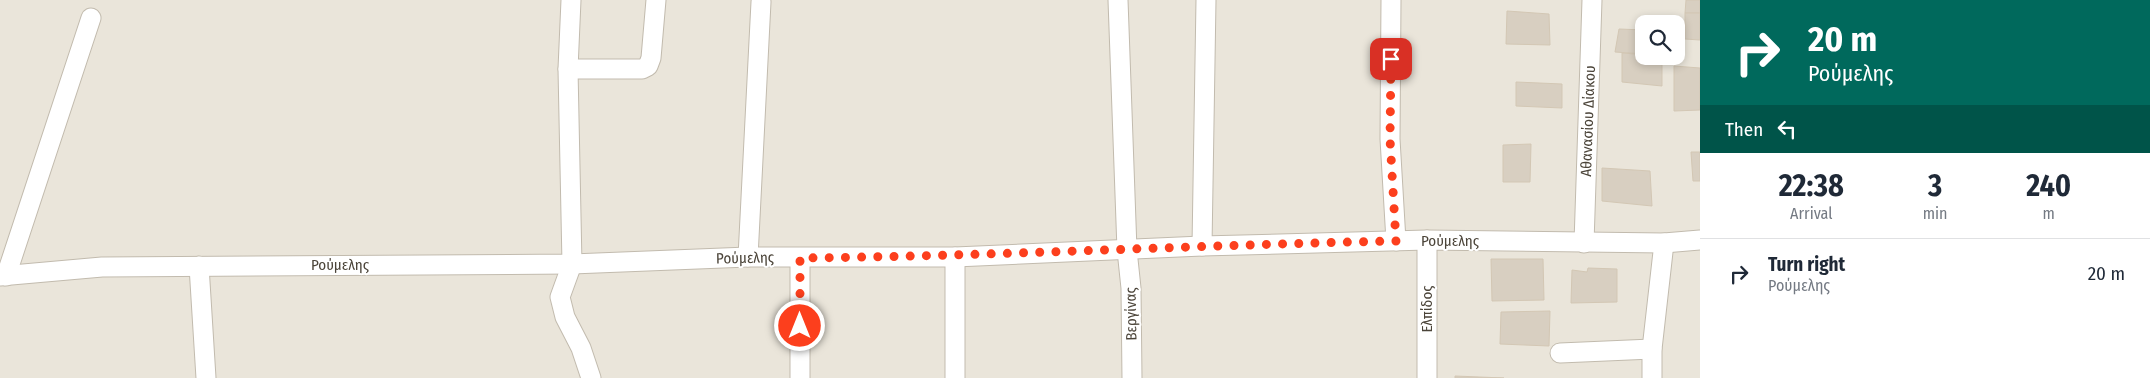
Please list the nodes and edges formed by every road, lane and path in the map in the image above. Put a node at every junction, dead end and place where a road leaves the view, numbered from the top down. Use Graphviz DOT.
graph roads {
  1 [pos="571,0"];
  2 [pos="656,0"];
  3 [pos="1118,0"];
  4 [pos="1206,0"];
  5 [pos="1392,0"];
  6 [pos="1592,0"];
  7 [pos="761,2"];
  8 [pos="91,18"];
  9 [pos="568,70"];
  10 [pos="1427,240"];
  11 [pos="1700,240"];
  12 [pos="1396,241"];
  13 [pos="1584,243"];
  14 [pos="1664,243"];
  15 [pos="1202,246"];
  16 [pos="1127,250"];
  17 [pos="748,257"];
  18 [pos="955,257"];
  19 [pos="800,258"];
  20 [pos="572,264"];
  21 [pos="199,266"];
  22 [pos="3,276"];
  23 [pos="1652,349"];
  24 [pos="1560,353"];
  25 [pos="206,378"];
  26 [pos="591,378"];
  27 [pos="800,378"];
  28 [pos="955,378"];
  29 [pos="1132,378"];
  30 [pos="1427,378"];
  31 [pos="1652,378"];
  1 -- 9 [label="street"];
  2 -- 9 [label="street"];
  3 -- 16 [label="street, Βεργίνας"];
  4 -- 15 [label="street"];
  5 -- 12 [label="street"];
  6 -- 13 [label="street, Αθανασίου Δίακου"];
  7 -- 17 [label="street"];
  8 -- 22 [label="street"];
  9 -- 20 [label="street"];
  10 -- 12 [label="street, Ρούμελης"];
  10 -- 13 [label="street, Ρούμελης"];
  10 -- 30 [label="street, Ελπίδος"];
  11 -- 14 [label="street, Ρούμελης"];
  12 -- 15 [label="street, Ρούμελης"];
  13 -- 14 [label="street, Ρούμελης"];
  14 -- 23 [label="street"];
  15 -- 16 [label="street, Ρούμελης"];
  16 -- 18 [label="street, Ρούμελης"];
  16 -- 29 [label="street, Βεργίνας"];
  17 -- 19 [label="street, Ρούμελης"];
  17 -- 20 [label="street, Ρούμελης"];
  18 -- 19 [label="street, Ρούμελης"];
  18 -- 28 [label="street"];
  19 -- 27 [label="street"];
  20 -- 21 [label="street, Ρούμελης"];
  20 -- 26 [label="street"];
  21 -- 22 [label="street, Ρούμελης"];
  21 -- 25 [label="street"];
  23 -- 24 [label="street"];
  23 -- 31 [label="street"];
}
